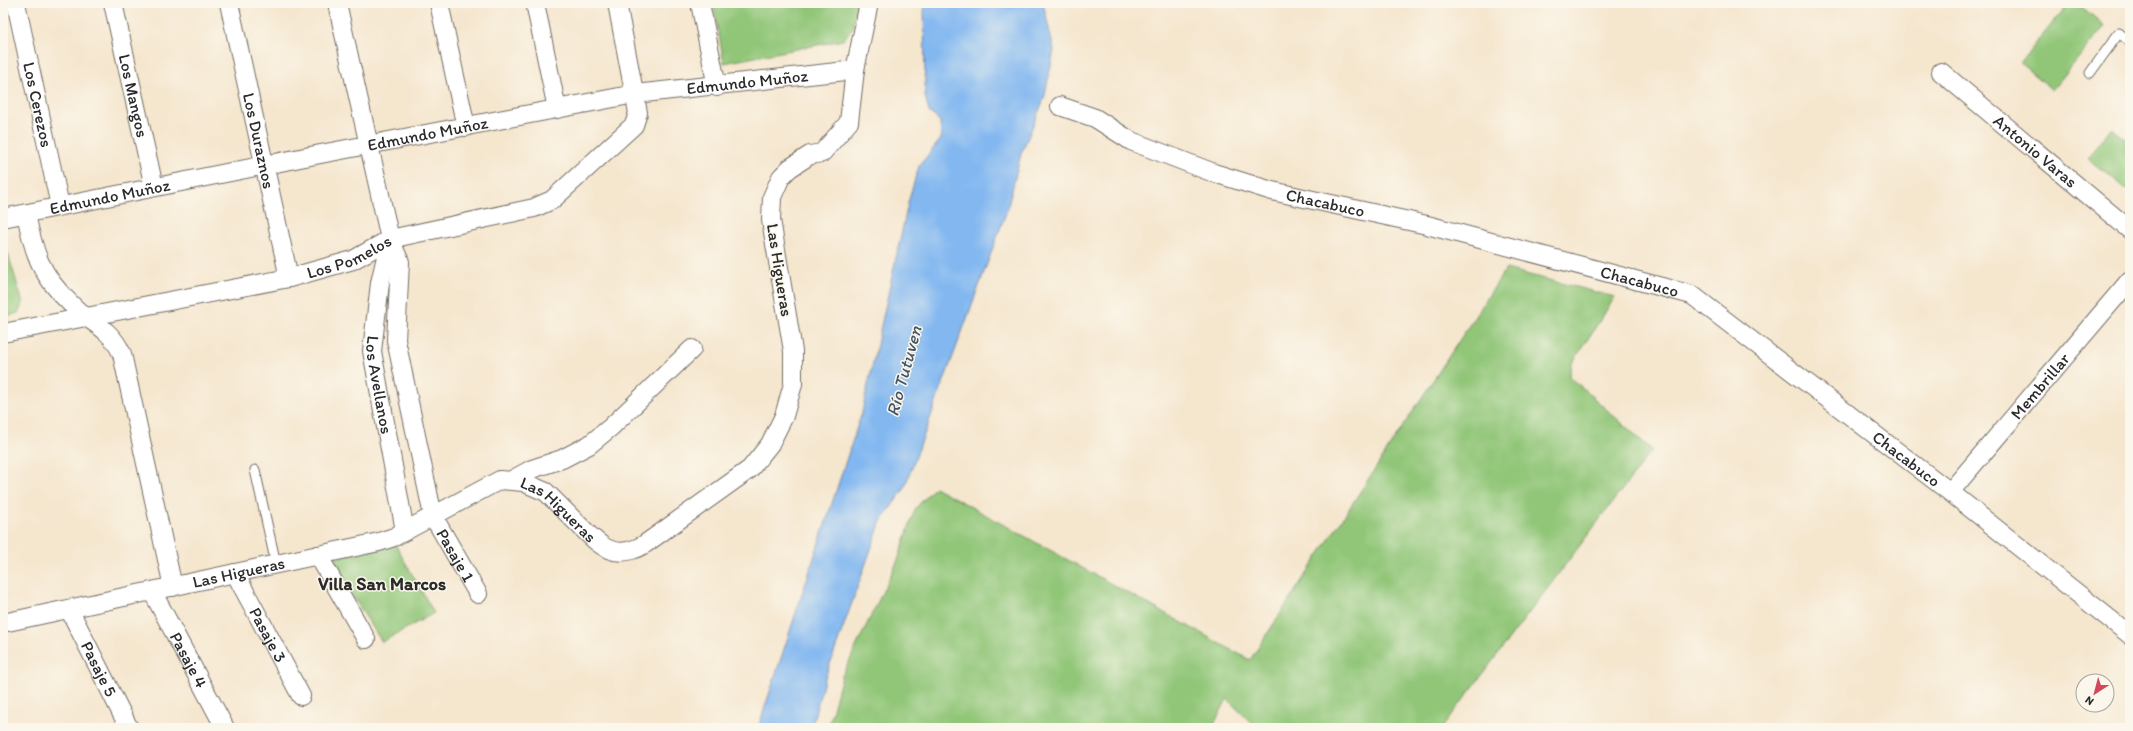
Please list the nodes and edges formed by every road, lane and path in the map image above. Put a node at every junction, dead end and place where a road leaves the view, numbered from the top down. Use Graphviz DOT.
graph roads {
  1 [pos="16,3"];
  2 [pos="113,3"];
  3 [pos="229,3"];
  4 [pos="338,3"];
  5 [pos="439,3"];
  6 [pos="535,3"];
  7 [pos="617,3"];
  8 [pos="700,3"];
  9 [pos="869,3"];
  10 [pos="2130,42"];
  11 [pos="855,70"];
  12 [pos="1941,72"];
  13 [pos="2090,73"];
  14 [pos="717,87"];
  15 [pos="635,94"];
  16 [pos="1060,106"];
  17 [pos="557,109"];
  18 [pos="466,126"];
  19 [pos="370,145"];
  20 [pos="264,165"];
  21 [pos="154,188"];
  22 [pos="60,206"];
  23 [pos="26,213"];
  24 [pos="3,218"];
  25 [pos="2130,230"];
  26 [pos="390,239"];
  27 [pos="289,278"];
  28 [pos="2130,280"];
  29 [pos="86,317"];
  30 [pos="3,333"];
  31 [pos="692,349"];
  32 [pos="255,470"];
  33 [pos="512,480"];
  34 [pos="1950,492"];
  35 [pos="433,516"];
  36 [pos="405,531"];
  37 [pos="318,555"];
  38 [pos="276,564"];
  39 [pos="235,573"];
  40 [pos="173,587"];
  41 [pos="152,591"];
  42 [pos="478,594"];
  43 [pos="69,609"];
  44 [pos="3,623"];
  45 [pos="2130,635"];
  46 [pos="366,639"];
  47 [pos="301,696"];
  48 [pos="129,728"];
  49 [pos="225,728"];
  1 -- 22 [label="street, Los Cerezos"];
  2 -- 21 [label="street, Los Mangos"];
  3 -- 20 [label="street, Los Duraznos"];
  4 -- 19 [label="street, Los Avellanos"];
  5 -- 18 [label="street"];
  6 -- 17 [label="street"];
  7 -- 15 [label="street, Los Pomelos"];
  8 -- 14 [label="street"];
  9 -- 11 [label="street"];
  10 -- 13 [label="lane"];
  11 -- 14 [label="street, Edmundo Muñoz"];
  11 -- 33 [label="street, Las Higueras"];
  12 -- 25 [label="street, Antonio Varas"];
  14 -- 15 [label="street, Edmundo Muñoz"];
  15 -- 17 [label="street, Edmundo Muñoz"];
  15 -- 26 [label="street, Los Pomelos"];
  16 -- 34 [label="street, Chacabuco"];
  17 -- 18 [label="street, Edmundo Muñoz"];
  18 -- 19 [label="street, Edmundo Muñoz"];
  19 -- 20 [label="street, Edmundo Muñoz"];
  19 -- 26 [label="street, Los Avellanos"];
  20 -- 21 [label="street, Edmundo Muñoz"];
  20 -- 27 [label="street, Los Duraznos"];
  21 -- 22 [label="street, Edmundo Muñoz"];
  22 -- 23 [label="street, Edmundo Muñoz"];
  23 -- 24 [label="street, Edmundo Muñoz"];
  23 -- 29 [label="street"];
  26 -- 27 [label="street, Los Pomelos"];
  26 -- 35 [label="street, Los Avellanos"];
  26 -- 36 [label="street, Los Avellanos"];
  27 -- 29 [label="street, Los Pomelos"];
  28 -- 34 [label="street, Membrillar"];
  29 -- 30 [label="street, Los Pomelos"];
  29 -- 40 [label="street"];
  31 -- 33 [label="street"];
  32 -- 38 [label="lane"];
  33 -- 35 [label="street, Las Higueras"];
  34 -- 45 [label="street, Chacabuco"];
  35 -- 36 [label="street, Las Higueras"];
  35 -- 42 [label="street, Pasaje 1"];
  36 -- 37 [label="street, Las Higueras"];
  37 -- 38 [label="street, Las Higueras"];
  37 -- 46 [label="street"];
  38 -- 39 [label="street, Las Higueras"];
  39 -- 40 [label="street, Las Higueras"];
  39 -- 47 [label="street, Pasaje 3"];
  40 -- 41 [label="street, Las Higueras"];
  41 -- 43 [label="street, Las Higueras"];
  41 -- 49 [label="street, Pasaje 4"];
  43 -- 44 [label="street, Las Higueras"];
  43 -- 48 [label="street, Pasaje 5"];
}
